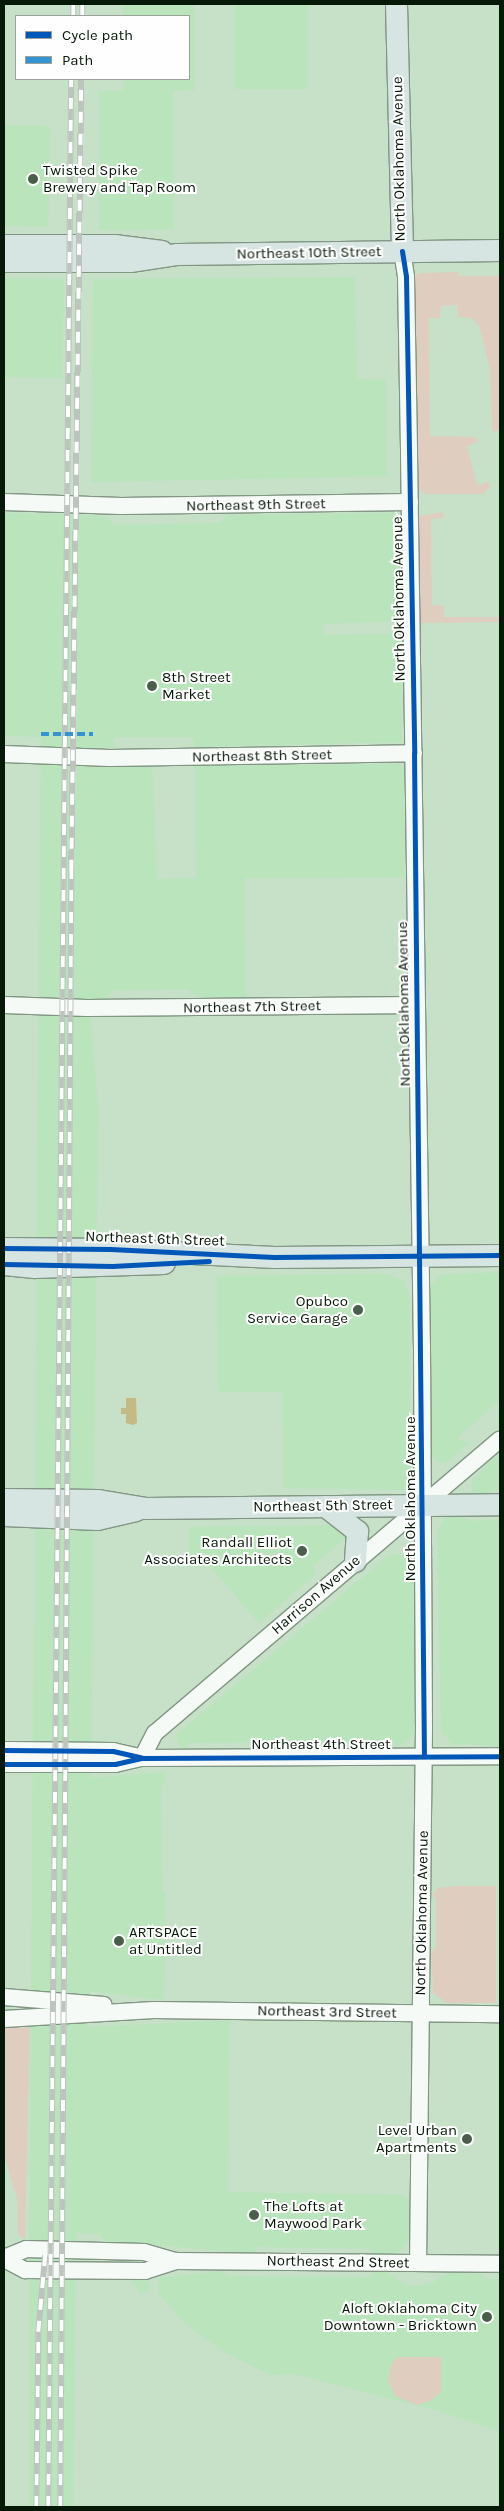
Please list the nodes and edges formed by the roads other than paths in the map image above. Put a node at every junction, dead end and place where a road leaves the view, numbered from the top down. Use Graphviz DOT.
graph roads {
  1 [pos="396,4"];
  2 [pos="4,244"];
  3 [pos="499,250"];
  4 [pos="402,251"];
  5 [pos="177,254"];
  6 [pos="4,261"];
  7 [pos="4,502"];
  8 [pos="410,502"];
  9 [pos="414,753"];
  10 [pos="4,754"];
  11 [pos="4,1005"];
  12 [pos="417,1005"];
  13 [pos="4,1248"];
  14 [pos="500,1255"];
  15 [pos="420,1256"];
  16 [pos="34,1258"];
  17 [pos="4,1264"];
  18 [pos="500,1439"];
  19 [pos="10,1499"];
  20 [pos="423,1504"];
  21 [pos="500,1504"];
  22 [pos="325,1506"];
  23 [pos="146,1508"];
  24 [pos="4,1515"];
  25 [pos="355,1561"];
  26 [pos="4,1750"];
  27 [pos="424,1756"];
  28 [pos="500,1756"];
  29 [pos="142,1758"];
  30 [pos="4,1764"];
  31 [pos="4,1997"];
  32 [pos="154,2010"];
  33 [pos="421,2013"];
  34 [pos="500,2014"];
  35 [pos="4,2019"];
  36 [pos="4,2258"];
  37 [pos="418,2263"];
  38 [pos="500,2264"];
  1 -- 4 [label="main road, North Oklahoma Avenue"];
  2 -- 5 [label="main road, Northeast 10th Street"];
  3 -- 4 [label="main road, Northeast 10th Street"];
  4 -- 5 [label="main road, Northeast 10th Street"];
  4 -- 8 [label="street, North Oklahoma Avenue"];
  5 -- 6 [label="main road, Northeast 10th Street"];
  7 -- 8 [label="street, Northeast 9th Street"];
  8 -- 9 [label="street, North Oklahoma Avenue"];
  9 -- 10 [label="street, Northeast 8th Street"];
  9 -- 12 [label="street, North Oklahoma Avenue"];
  11 -- 12 [label="street, Northeast 7th Street"];
  12 -- 15 [label="street, North Oklahoma Avenue"];
  13 -- 16 [label="main road"];
  14 -- 15 [label="main road, Northeast 6th Street"];
  15 -- 16 [label="main road, Northeast 6th Street"];
  15 -- 20 [label="street, North Oklahoma Avenue"];
  16 -- 17 [label="main road"];
  18 -- 20 [label="street, Harrison Avenue"];
  19 -- 23 [label="main road, Northeast 5th Street"];
  20 -- 21 [label="main road, Northeast 5th Street"];
  20 -- 22 [label="main road, Northeast 5th Street"];
  20 -- 25 [label="street, Harrison Avenue"];
  20 -- 27 [label="street, North Oklahoma Avenue"];
  22 -- 23 [label="main road, Northeast 5th Street"];
  22 -- 25 [label="main road"];
  23 -- 24 [label="main road, Northeast 5th Street"];
  25 -- 29 [label="street, Harrison Avenue"];
  26 -- 29 [label="street"];
  27 -- 28 [label="street, Northeast 4th Street"];
  27 -- 29 [label="street, Northeast 4th Street"];
  27 -- 33 [label="street, North Oklahoma Avenue"];
  29 -- 30 [label="street"];
  31 -- 32 [label="street, Northeast 3rd Street"];
  32 -- 33 [label="street, Northeast 3rd Street"];
  32 -- 35 [label="street, Northeast 3rd Street"];
  33 -- 34 [label="street, Northeast 3rd Street"];
  33 -- 37 [label="street, North Oklahoma Avenue"];
  36 -- 37 [label="street, Northeast 2nd Street"];
  37 -- 38 [label="street, Northeast 2nd Street"];
}
